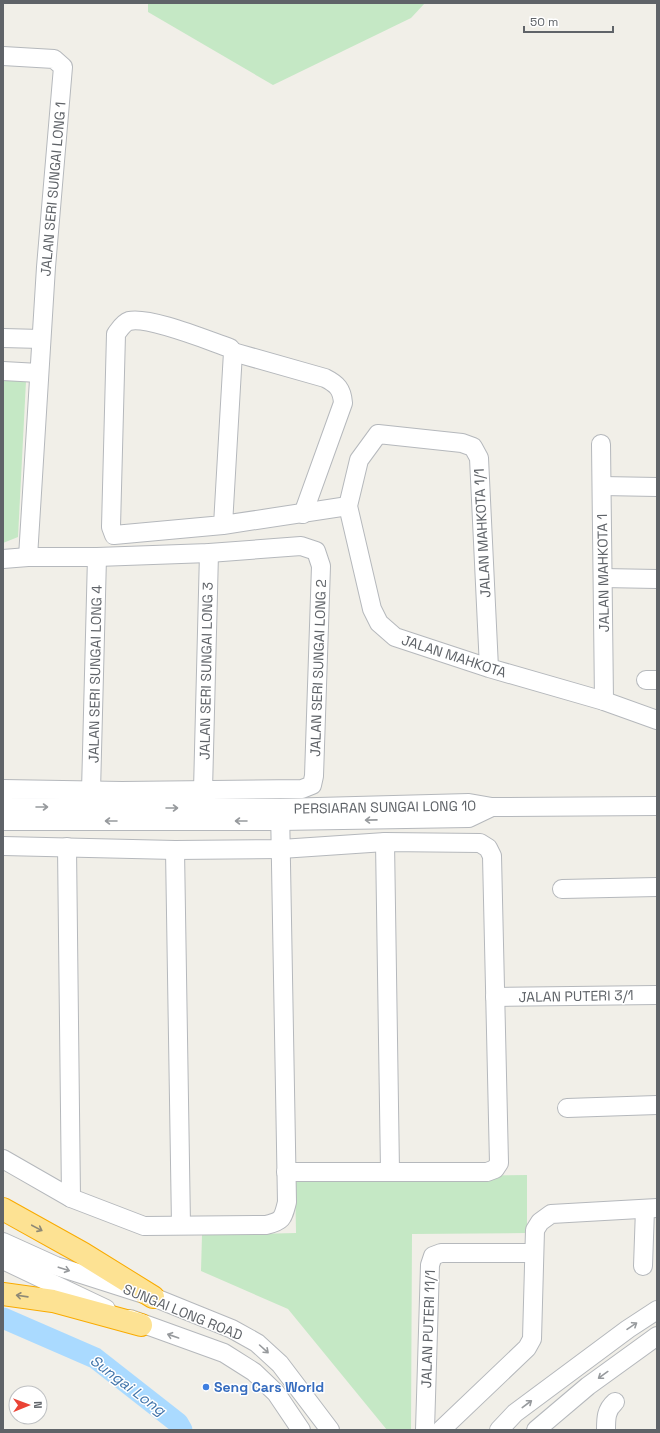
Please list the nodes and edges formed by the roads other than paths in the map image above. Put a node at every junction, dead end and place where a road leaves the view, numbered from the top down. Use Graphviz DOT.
graph roads {
  1 [pos="3,56"];
  2 [pos="3,338"];
  3 [pos="41,339"];
  4 [pos="233,352"];
  5 [pos="3,371"];
  6 [pos="39,373"];
  7 [pos="378,434"];
  8 [pos="601,444"];
  9 [pos="602,486"];
  10 [pos="657,487"];
  11 [pos="348,506"];
  12 [pos="302,514"];
  13 [pos="223,525"];
  14 [pos="209,553"];
  15 [pos="28,557"];
  16 [pos="97,557"];
  17 [pos="3,559"];
  18 [pos="603,578"];
  19 [pos="657,579"];
  20 [pos="490,668"];
  21 [pos="604,701"];
  22 [pos="657,720"];
  23 [pos="3,789"];
  24 [pos="203,790"];
  25 [pos="91,791"];
  26 [pos="657,806"];
  27 [pos="3,807"];
  28 [pos="280,815"];
  29 [pos="3,821"];
  30 [pos="385,842"];
  31 [pos="3,846"];
  32 [pos="67,847"];
  33 [pos="281,849"];
  34 [pos="175,850"];
  35 [pos="657,887"];
  36 [pos="562,889"];
  37 [pos="657,995"];
  38 [pos="495,997"];
  39 [pos="657,1105"];
  40 [pos="567,1108"];
  41 [pos="3,1159"];
  42 [pos="390,1171"];
  43 [pos="286,1172"];
  44 [pos="71,1198"];
  45 [pos="3,1209"];
  46 [pos="651,1209"];
  47 [pos="181,1225"];
  48 [pos="3,1242"];
  49 [pos="533,1253"];
  50 [pos="3,1260"];
  51 [pos="643,1266"];
  52 [pos="3,1294"];
  53 [pos="153,1298"];
  54 [pos="657,1310"];
  55 [pos="141,1325"];
  56 [pos="657,1336"];
  57 [pos="615,1402"];
  58 [pos="301,1430"];
  59 [pos="330,1430"];
  60 [pos="425,1430"];
  61 [pos="441,1430"];
  62 [pos="499,1430"];
  63 [pos="536,1430"];
  64 [pos="606,1430"];
  1 -- 3 [label="street, JALAN SERI SUNGAI LONG 1"];
  2 -- 3 [label="street"];
  3 -- 6 [label="street, JALAN SERI SUNGAI LONG 1"];
  4 -- 12 [label="street"];
  4 -- 13 [label="street"];
  4 -- 13 [label="street"];
  5 -- 6 [label="street"];
  6 -- 15 [label="street, JALAN SERI SUNGAI LONG 1"];
  7 -- 11 [label="street, JALAN MAHKOTA"];
  7 -- 20 [label="street, JALAN MAHKOTA 1/1"];
  8 -- 9 [label="street, JALAN MAHKOTA 1"];
  9 -- 10 [label="street"];
  9 -- 18 [label="street, JALAN MAHKOTA 1"];
  11 -- 12 [label="street"];
  11 -- 20 [label="street, JALAN MAHKOTA"];
  12 -- 13 [label="street"];
  14 -- 16 [label="street"];
  14 -- 24 [label="street, JALAN SERI SUNGAI LONG 3"];
  14 -- 24 [label="street, JALAN SERI SUNGAI LONG 2"];
  15 -- 16 [label="street"];
  15 -- 17 [label="street"];
  16 -- 25 [label="street, JALAN SERI SUNGAI LONG 4"];
  18 -- 19 [label="street"];
  18 -- 21 [label="street, JALAN MAHKOTA 1"];
  20 -- 21 [label="street, JALAN MAHKOTA"];
  21 -- 22 [label="street, JALAN MAHKOTA"];
  23 -- 25 [label="street"];
  24 -- 25 [label="street"];
  26 -- 28 [label="street, PERSIARAN SUNGAI LONG 10"];
  27 -- 28 [label="street, PERSIARAN SUNGAI LONG 10, one-way"];
  28 -- 29 [label="street, PERSIARAN SUNGAI LONG 10, one-way"];
  28 -- 33 [label="street"];
  30 -- 33 [label="street"];
  30 -- 38 [label="street"];
  30 -- 42 [label="street"];
  31 -- 32 [label="street"];
  32 -- 34 [label="street"];
  32 -- 44 [label="street"];
  33 -- 34 [label="street"];
  33 -- 43 [label="street"];
  34 -- 47 [label="street"];
  35 -- 36 [label="street"];
  37 -- 38 [label="street, JALAN PUTERI 3/1"];
  38 -- 42 [label="street"];
  39 -- 40 [label="street"];
  41 -- 44 [label="street"];
  42 -- 43 [label="street"];
  43 -- 47 [label="street"];
  44 -- 47 [label="street"];
  45 -- 53 [label="highway, one-way"];
  46 -- 49 [label="street"];
  46 -- 51 [label="street"];
  48 -- 53 [label="street, SUNGAI LONG ROAD, one-way"];
  49 -- 60 [label="street, JALAN PUTERI 11/1"];
  49 -- 61 [label="street"];
  50 -- 55 [label="street, SUNGAI LONG ROAD"];
  55 -- 52 [label="highway, one-way"];
  53 -- 59 [label="street, SUNGAI LONG ROAD, one-way"];
  62 -- 54 [label="street, one-way"];
  58 -- 55 [label="street, SUNGAI LONG ROAD, one-way"];
  56 -- 63 [label="street, one-way"];
  57 -- 64 [label="street"];
}
